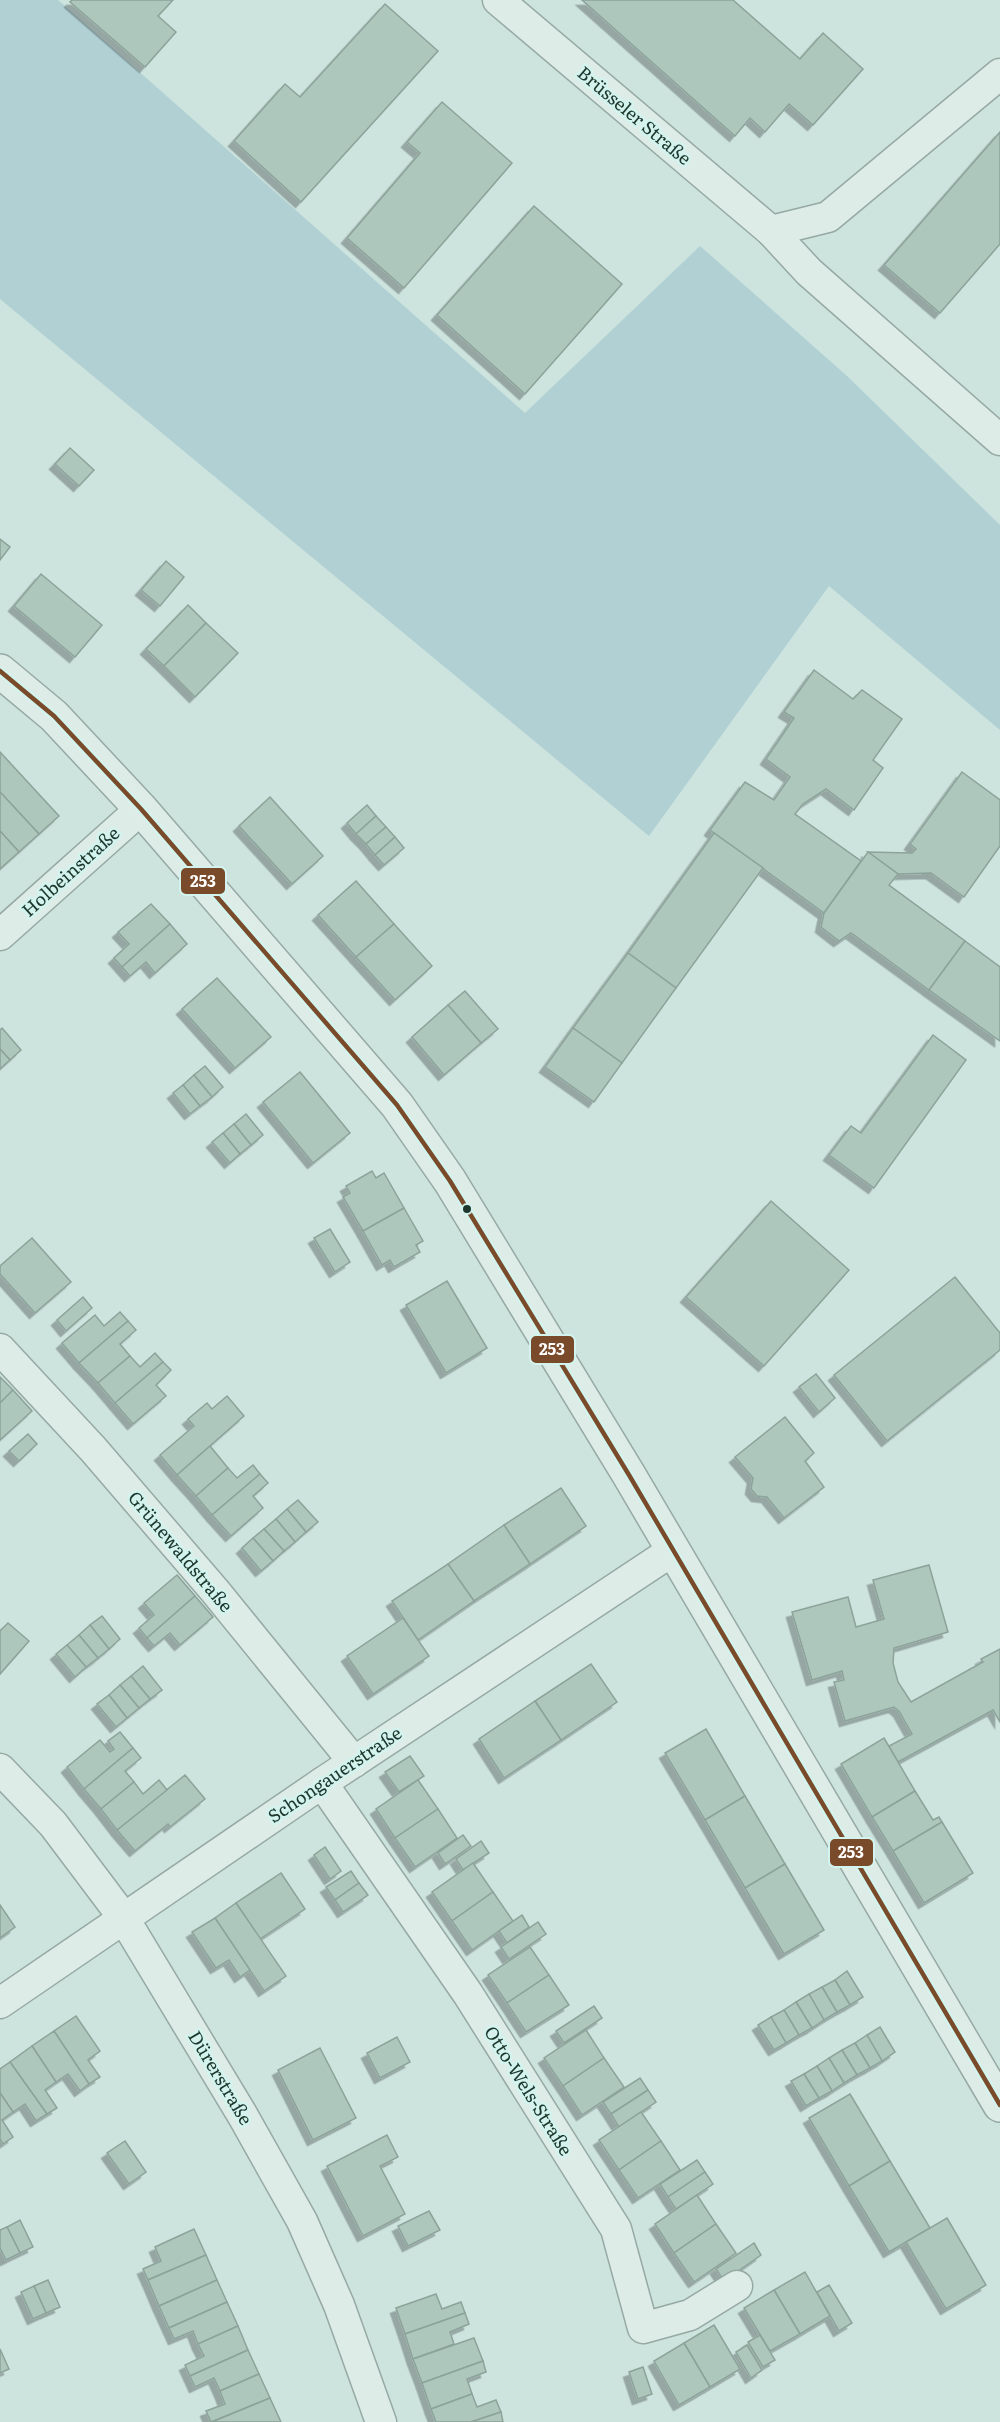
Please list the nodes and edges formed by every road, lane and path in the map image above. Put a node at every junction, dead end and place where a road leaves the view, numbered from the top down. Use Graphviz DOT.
graph roads {
  1 [pos="498,0"];
  2 [pos="1000,74"];
  3 [pos="771,231"];
  4 [pos="1000,440"];
  5 [pos="0,671"];
  6 [pos="141,809"];
  7 [pos="0,935"];
  8 [pos="0,1349"];
  9 [pos="672,1551"];
  10 [pos="354,1762"];
  11 [pos="0,1769"];
  12 [pos="322,1783"];
  13 [pos="123,1917"];
  14 [pos="0,2002"];
  15 [pos="1000,2105"];
  16 [pos="737,2286"];
  17 [pos="381,2422"];
  1 -- 3 [label="street, Brüsseler Straße"];
  2 -- 3 [label="street"];
  3 -- 4 [label="street, Brüsseler Straße"];
  5 -- 6 [label="street"];
  6 -- 7 [label="street, Holbeinstraße"];
  6 -- 9 [label="street"];
  8 -- 10 [label="street, Grünewaldstraße"];
  9 -- 10 [label="street, Schongauerstraße"];
  9 -- 15 [label="street"];
  10 -- 12 [label="street, Schongauerstraße"];
  11 -- 13 [label="street, Dürerstraße"];
  12 -- 13 [label="street, Schongauerstraße"];
  12 -- 16 [label="street, Otto-Wels-Straße"];
  13 -- 14 [label="street, Schongauerstraße"];
  13 -- 17 [label="street, Dürerstraße"];
}
